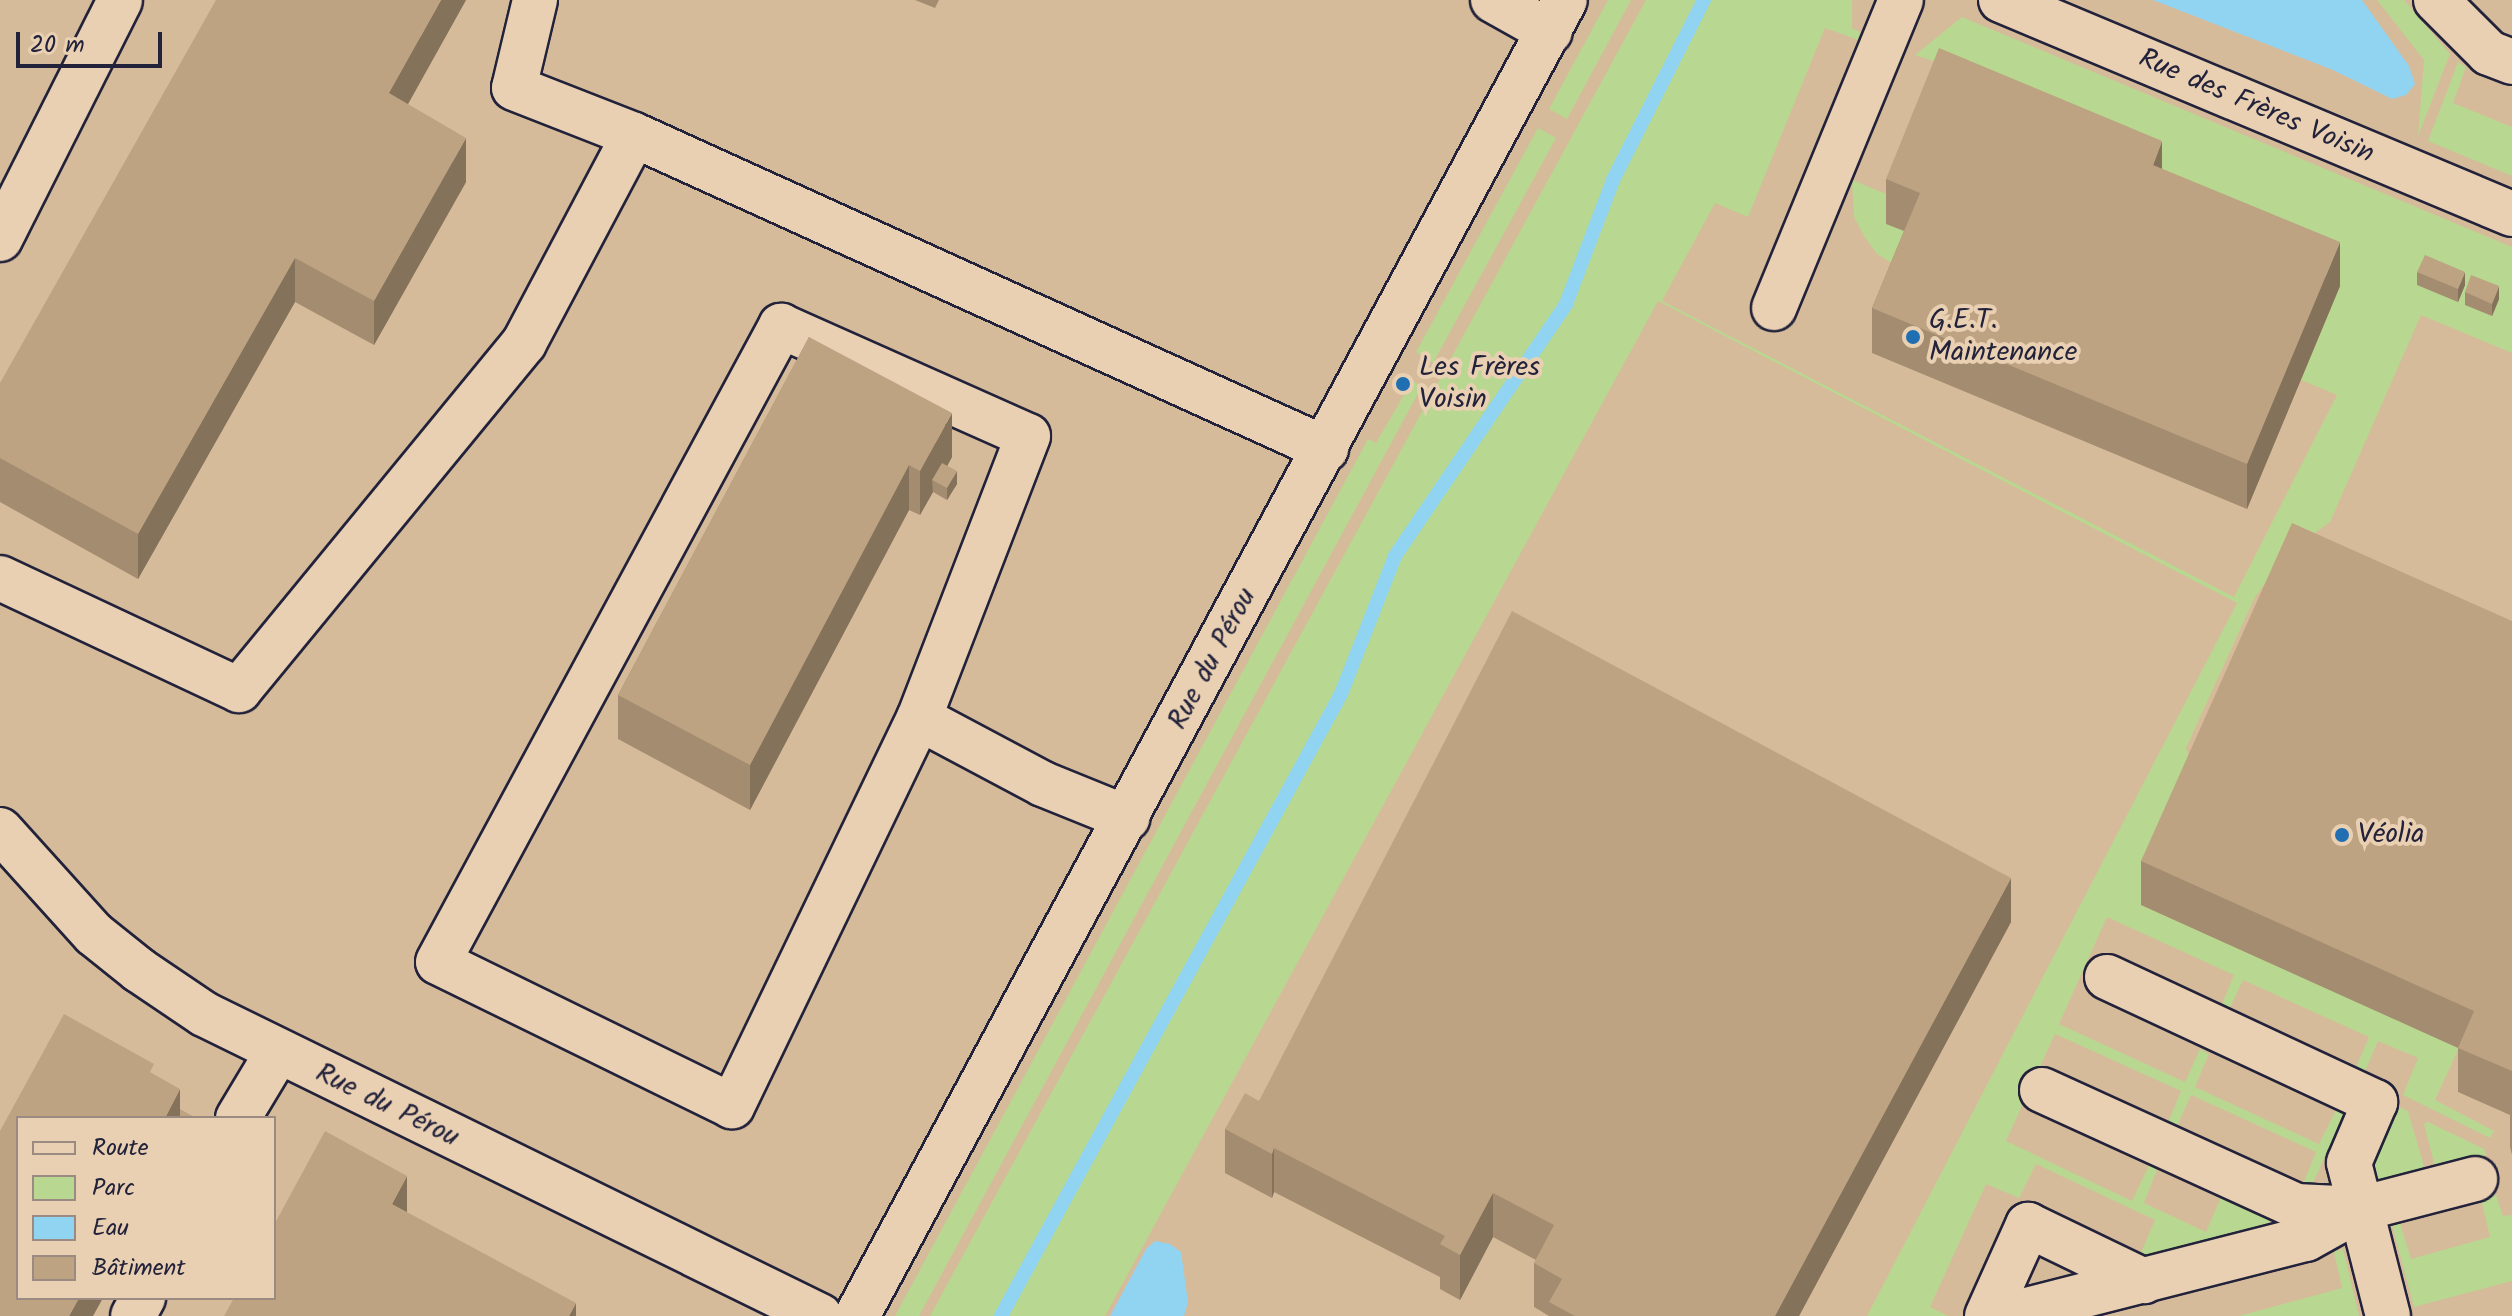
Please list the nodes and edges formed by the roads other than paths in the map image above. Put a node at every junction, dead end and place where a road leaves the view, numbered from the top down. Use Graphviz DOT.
graph roads {
  1 [pos="120,0"];
  2 [pos="535,0"];
  3 [pos="1493,0"];
  4 [pos="1901,0"];
  5 [pos="2001,0"];
  6 [pos="2436,0"];
  7 [pos="1558,16"];
  8 [pos="2512,62"];
  9 [pos="634,135"];
  10 [pos="2512,214"];
  11 [pos="0,239"];
  12 [pos="1774,308"];
  13 [pos="1326,449"];
  14 [pos="0,578"];
  15 [pos="919,718"];
  16 [pos="1127,818"];
  17 [pos="0,830"];
  18 [pos="2107,977"];
  19 [pos="277,1053"];
  20 [pos="2042,1090"];
  21 [pos="239,1116"];
  22 [pos="2475,1179"];
  23 [pos="2360,1209"];
  24 [pos="2144,1281"];
  25 [pos="820,1316"];
  26 [pos="857,1316"];
  27 [pos="1987,1316"];
  28 [pos="2003,1316"];
  29 [pos="2388,1316"];
  1 -- 11 [label="street"];
  2 -- 9 [label="street"];
  3 -- 7 [label="street"];
  4 -- 12 [label="street"];
  5 -- 10 [label="street, Rue des Frères Voisin"];
  6 -- 8 [label="street"];
  7 -- 13 [label="street, Rue du Pérou"];
  9 -- 13 [label="street"];
  9 -- 14 [label="street"];
  13 -- 16 [label="street, Rue du Pérou"];
  15 -- 15 [label="street"];
  15 -- 16 [label="street"];
  16 -- 26 [label="street, Rue du Pérou"];
  17 -- 19 [label="street, Rue du Pérou"];
  18 -- 23 [label="street"];
  19 -- 21 [label="street"];
  19 -- 25 [label="street, Rue du Pérou"];
  20 -- 23 [label="street"];
  22 -- 23 [label="street"];
  23 -- 24 [label="street"];
  23 -- 29 [label="street"];
  24 -- 27 [label="street"];
  24 -- 28 [label="street"];
}
